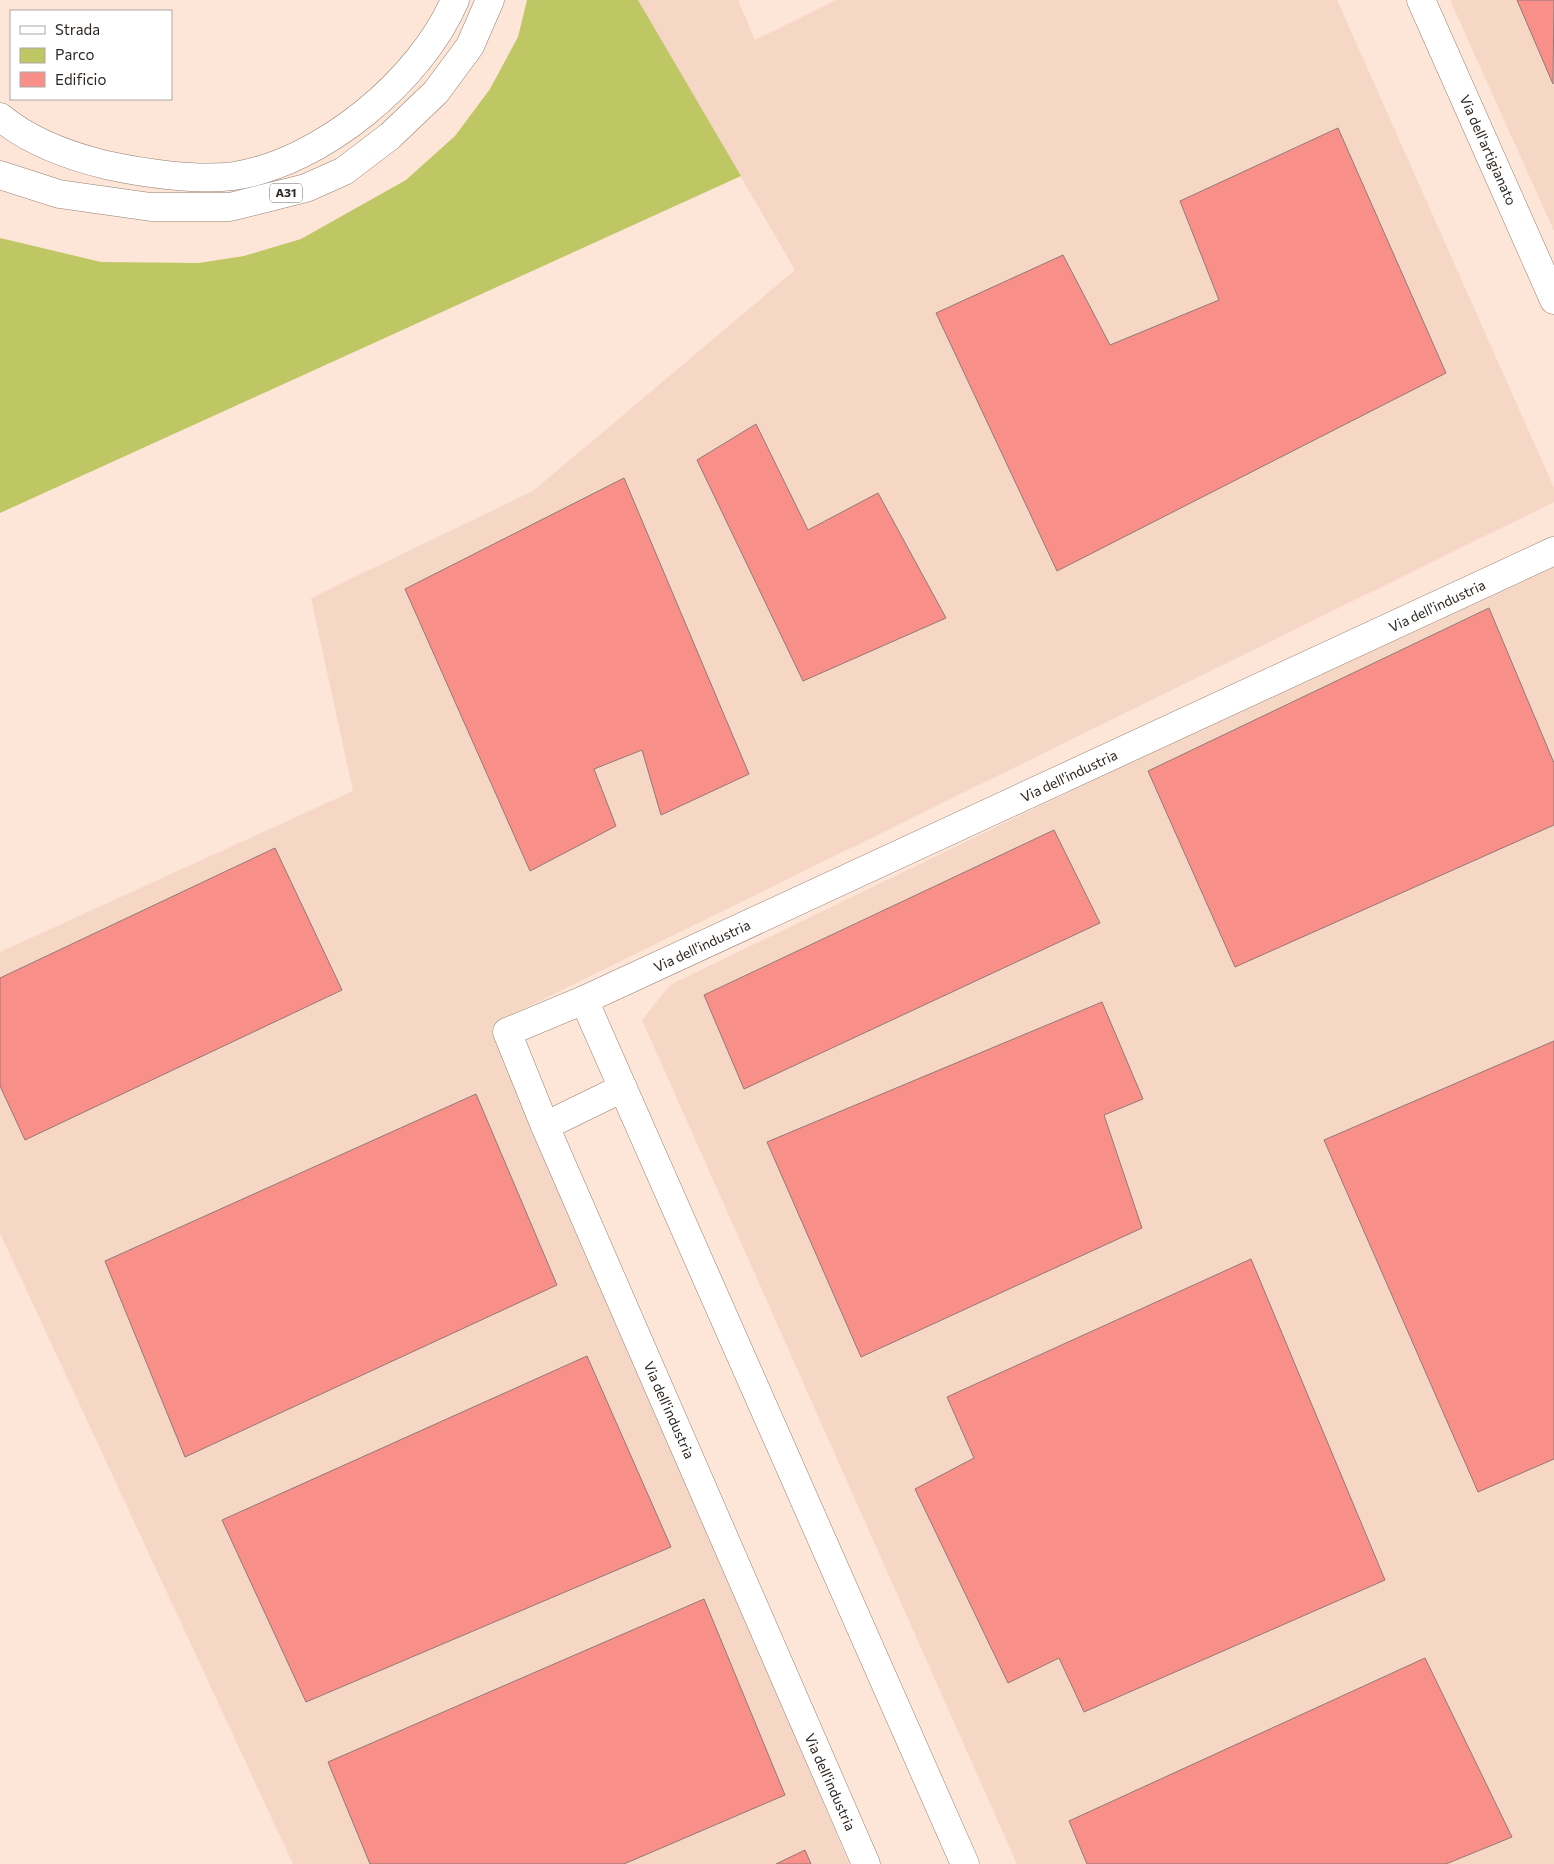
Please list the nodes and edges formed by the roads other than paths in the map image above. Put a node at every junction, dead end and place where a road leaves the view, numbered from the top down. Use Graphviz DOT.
graph roads {
  1 [pos="455,0"];
  2 [pos="490,0"];
  3 [pos="1421,0"];
  4 [pos="0,117"];
  5 [pos="0,175"];
  6 [pos="1554,300"];
  7 [pos="1554,551"];
  8 [pos="584,1000"];
  9 [pos="623,1088"];
  10 [pos="545,1126"];
  11 [pos="866,1864"];
  12 [pos="965,1864"];
  1 -- 4 [label="main road, A31"];
  2 -- 5 [label="main road, A31"];
  3 -- 6 [label="main road, Via dell'artigianato"];
  7 -- 8 [label="main road, Via dell'industria"];
  8 -- 9 [label="main road"];
  8 -- 10 [label="main road, Via dell'industria"];
  9 -- 10 [label="main road"];
  9 -- 12 [label="main road"];
  10 -- 11 [label="main road, Via dell'industria"];
}
